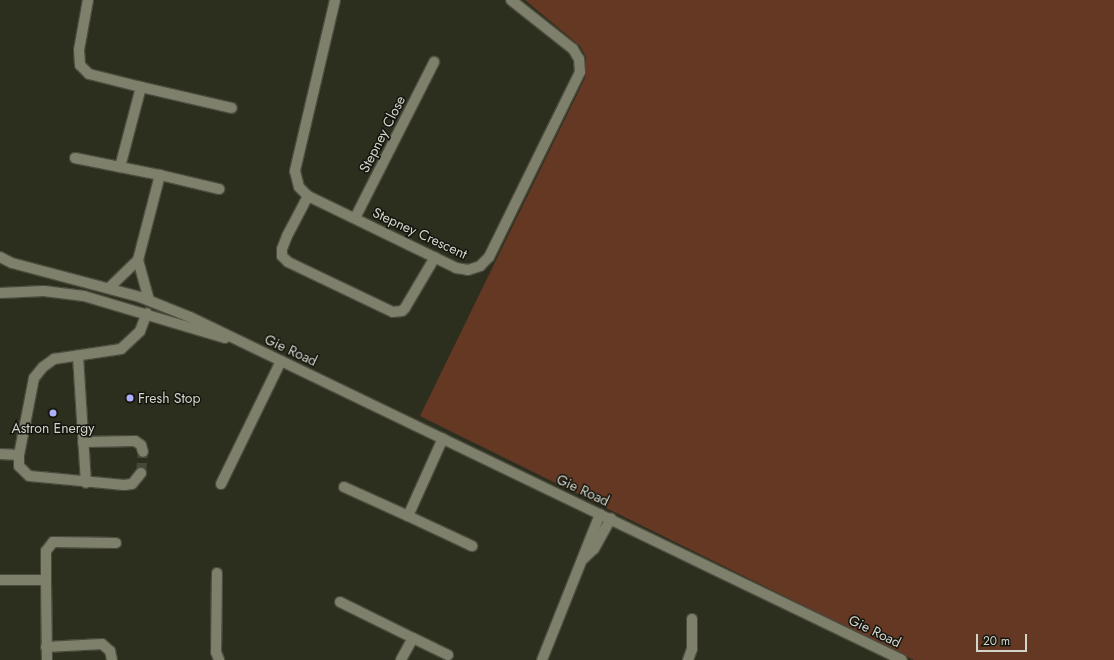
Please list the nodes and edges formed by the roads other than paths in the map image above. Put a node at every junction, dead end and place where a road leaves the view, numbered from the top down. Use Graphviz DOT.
graph roads {
  1 [pos="88,0"];
  2 [pos="335,0"];
  3 [pos="511,0"];
  4 [pos="434,62"];
  5 [pos="142,88"];
  6 [pos="232,108"];
  7 [pos="74,158"];
  8 [pos="120,167"];
  9 [pos="160,175"];
  10 [pos="219,188"];
  11 [pos="308,196"];
  12 [pos="355,218"];
  13 [pos="0,257"];
  14 [pos="435,257"];
  15 [pos="138,260"];
  16 [pos="110,287"];
  17 [pos="0,293"];
  18 [pos="149,300"];
  19 [pos="147,313"];
  20 [pos="252,346"];
  21 [pos="78,356"];
  22 [pos="281,361"];
  23 [pos="443,438"];
  24 [pos="83,442"];
  25 [pos="143,452"];
  26 [pos="0,454"];
  27 [pos="20,454"];
  28 [pos="141,473"];
  29 [pos="86,483"];
  30 [pos="221,484"];
  31 [pos="344,487"];
  32 [pos="600,514"];
  33 [pos="408,516"];
  34 [pos="611,518"];
  35 [pos="116,543"];
  36 [pos="472,546"];
  37 [pos="582,560"];
  38 [pos="217,572"];
  39 [pos="0,580"];
  40 [pos="46,580"];
  41 [pos="340,602"];
  42 [pos="692,619"];
  43 [pos="413,638"];
  44 [pos="46,647"];
  45 [pos="448,656"];
  46 [pos="47,660"];
  47 [pos="112,660"];
  48 [pos="219,660"];
  49 [pos="401,660"];
  50 [pos="542,660"];
  51 [pos="688,660"];
  52 [pos="902,660"];
  1 -- 5 [label="street"];
  2 -- 11 [label="street"];
  3 -- 14 [label="street, Stepney Crescent"];
  4 -- 12 [label="street, Stepney Close"];
  5 -- 6 [label="street"];
  5 -- 8 [label="street"];
  7 -- 8 [label="street"];
  8 -- 9 [label="street"];
  9 -- 10 [label="street"];
  9 -- 15 [label="street"];
  11 -- 12 [label="street, Stepney Crescent"];
  11 -- 14 [label="street"];
  12 -- 14 [label="street, Stepney Crescent"];
  13 -- 16 [label="street, Gie Road"];
  15 -- 16 [label="street"];
  15 -- 18 [label="street"];
  16 -- 18 [label="street, Gie Road"];
  17 -- 19 [label="street, Gie Road"];
  18 -- 20 [label="street, Gie Road"];
  19 -- 20 [label="street, Gie Road"];
  19 -- 21 [label="street"];
  20 -- 22 [label="street, Gie Road"];
  21 -- 24 [label="street"];
  21 -- 27 [label="street"];
  22 -- 23 [label="street, Gie Road"];
  22 -- 30 [label="street"];
  23 -- 32 [label="street, Gie Road"];
  23 -- 33 [label="street"];
  24 -- 25 [label="street"];
  24 -- 29 [label="street"];
  26 -- 27 [label="street"];
  27 -- 29 [label="street"];
  28 -- 29 [label="street"];
  31 -- 33 [label="street"];
  32 -- 34 [label="street, Gie Road"];
  32 -- 37 [label="street"];
  33 -- 36 [label="street"];
  34 -- 37 [label="street"];
  34 -- 52 [label="street, Gie Road"];
  35 -- 40 [label="street"];
  37 -- 50 [label="street"];
  38 -- 48 [label="street"];
  39 -- 40 [label="street"];
  40 -- 44 [label="street"];
  41 -- 43 [label="street"];
  42 -- 51 [label="street"];
  43 -- 45 [label="street"];
  43 -- 49 [label="street"];
  44 -- 46 [label="street"];
  44 -- 47 [label="street"];
}
